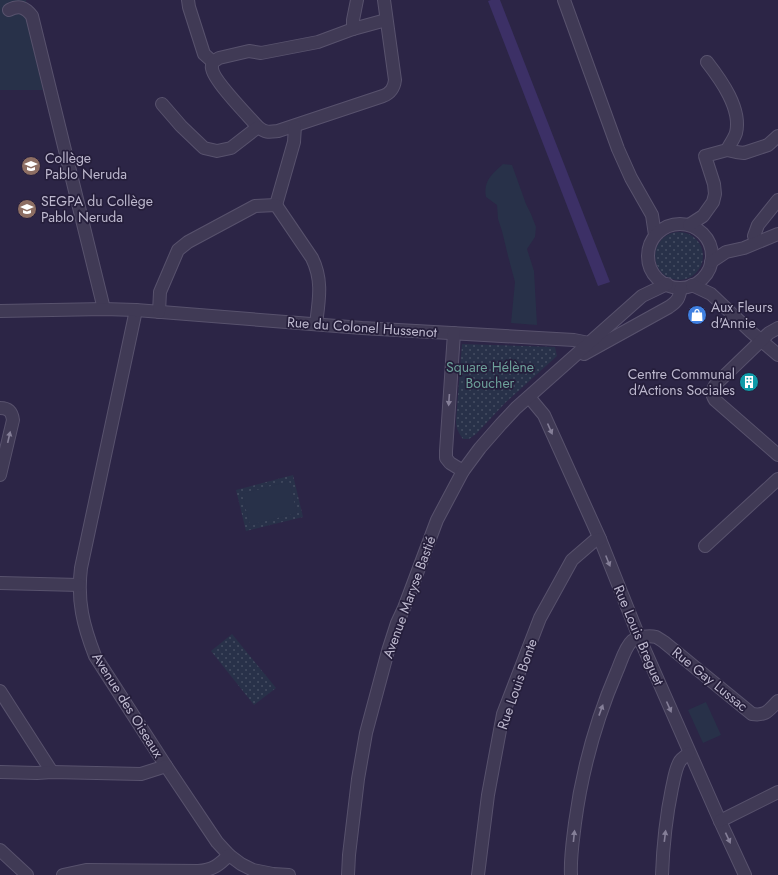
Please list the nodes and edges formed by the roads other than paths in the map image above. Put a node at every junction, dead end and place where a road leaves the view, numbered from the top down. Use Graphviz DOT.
graph roads {
  1 [pos="188,0"];
  2 [pos="357,0"];
  3 [pos="384,0"];
  4 [pos="564,0"];
  5 [pos="8,10"];
  6 [pos="386,20"];
  7 [pos="353,29"];
  8 [pos="213,62"];
  9 [pos="707,62"];
  10 [pos="162,104"];
  11 [pos="295,126"];
  12 [pos="258,127"];
  13 [pos="778,136"];
  14 [pos="727,150"];
  15 [pos="778,200"];
  16 [pos="276,205"];
  17 [pos="703,216"];
  18 [pos="653,217"];
  19 [pos="689,225"];
  20 [pos="668,226"];
  21 [pos="778,234"];
  22 [pos="656,235"];
  23 [pos="707,238"];
  24 [pos="756,242"];
  25 [pos="726,252"];
  26 [pos="711,262"];
  27 [pos="652,270"];
  28 [pos="705,276"];
  29 [pos="666,284"];
  30 [pos="686,286"];
  31 [pos="711,294"];
  32 [pos="642,296"];
  33 [pos="104,309"];
  34 [pos="136,310"];
  35 [pos="0,311"];
  36 [pos="159,312"];
  37 [pos="316,324"];
  38 [pos="778,328"];
  39 [pos="454,333"];
  40 [pos="761,340"];
  41 [pos="589,343"];
  42 [pos="778,355"];
  43 [pos="566,364"];
  44 [pos="529,397"];
  45 [pos="0,408"];
  46 [pos="778,455"];
  47 [pos="463,471"];
  48 [pos="0,475"];
  49 [pos="778,479"];
  50 [pos="600,540"];
  51 [pos="705,546"];
  52 [pos="0,583"];
  53 [pos="79,585"];
  54 [pos="639,637"];
  55 [pos="0,691"];
  56 [pos="778,702"];
  57 [pos="689,753"];
  58 [pos="166,766"];
  59 [pos="0,772"];
  60 [pos="52,772"];
  61 [pos="778,792"];
  62 [pos="720,821"];
  63 [pos="0,850"];
  64 [pos="229,855"];
  65 [pos="27,875"];
  66 [pos="63,875"];
  67 [pos="289,875"];
  68 [pos="348,875"];
  69 [pos="478,875"];
  70 [pos="571,875"];
  71 [pos="662,875"];
  72 [pos="745,875"];
  1 -- 8 [label="street"];
  2 -- 7 [label="street"];
  3 -- 6 [label="street"];
  4 -- 18 [label="street"];
  5 -- 33 [label="street"];
  6 -- 7 [label="street"];
  6 -- 11 [label="street"];
  7 -- 8 [label="street"];
  8 -- 12 [label="street"];
  9 -- 14 [label="street"];
  10 -- 12 [label="street"];
  11 -- 12 [label="street"];
  11 -- 16 [label="street"];
  13 -- 14 [label="street"];
  14 -- 17 [label="street"];
  15 -- 24 [label="street"];
  16 -- 36 [label="street"];
  16 -- 37 [label="street"];
  17 -- 19 [label="street"];
  17 -- 23 [label="street"];
  18 -- 20 [label="street"];
  18 -- 22 [label="street"];
  19 -- 20 [label="street"];
  19 -- 23 [label="street"];
  20 -- 22 [label="street"];
  21 -- 24 [label="street"];
  22 -- 27 [label="street"];
  23 -- 25 [label="street"];
  23 -- 26 [label="street"];
  24 -- 25 [label="street"];
  25 -- 26 [label="street"];
  26 -- 28 [label="street"];
  27 -- 29 [label="street"];
  27 -- 32 [label="street, Avenue Maryse Bastié"];
  28 -- 30 [label="street"];
  28 -- 31 [label="street"];
  29 -- 30 [label="street"];
  29 -- 32 [label="street, Avenue Maryse Bastié"];
  30 -- 31 [label="street"];
  30 -- 43 [label="street, Avenue Maryse Bastié"];
  31 -- 40 [label="street"];
  32 -- 41 [label="street, Avenue Maryse Bastié"];
  33 -- 34 [label="street, Rue du Colonel Hussenot"];
  33 -- 35 [label="street, Rue du Colonel Hussenot"];
  34 -- 36 [label="street, Rue du Colonel Hussenot"];
  34 -- 53 [label="street, Avenue des Oiseaux"];
  36 -- 37 [label="street, Rue du Colonel Hussenot"];
  37 -- 39 [label="street, Rue du Colonel Hussenot"];
  38 -- 40 [label="street"];
  39 -- 41 [label="street, Rue du Colonel Hussenot"];
  39 -- 47 [label="street, one-way"];
  40 -- 42 [label="street"];
  40 -- 46 [label="street"];
  41 -- 43 [label="street, Avenue Maryse Bastié"];
  43 -- 44 [label="street, Avenue Maryse Bastié"];
  44 -- 47 [label="street, Avenue Maryse Bastié"];
  44 -- 50 [label="street, Rue Louis Breguet, one-way"];
  48 -- 45 [label="street, one-way"];
  47 -- 68 [label="street, Avenue Maryse Bastié"];
  49 -- 51 [label="street"];
  50 -- 54 [label="street, Rue Louis Breguet, one-way"];
  50 -- 69 [label="street, Rue Louis Bonte"];
  52 -- 53 [label="street"];
  53 -- 58 [label="street, Avenue des Oiseaux"];
  54 -- 56 [label="street, Rue Gay Lussac"];
  54 -- 57 [label="street, Rue Louis Breguet, one-way"];
  70 -- 54 [label="street, one-way"];
  55 -- 60 [label="street"];
  57 -- 62 [label="street, Rue Louis Breguet"];
  71 -- 57 [label="street, one-way"];
  58 -- 60 [label="street"];
  58 -- 64 [label="street, Avenue des Oiseaux"];
  59 -- 60 [label="street"];
  61 -- 62 [label="street"];
  62 -- 72 [label="street, Rue Louis Breguet, one-way"];
  63 -- 65 [label="street"];
  64 -- 66 [label="street"];
  64 -- 67 [label="street, Avenue des Oiseaux"];
}
